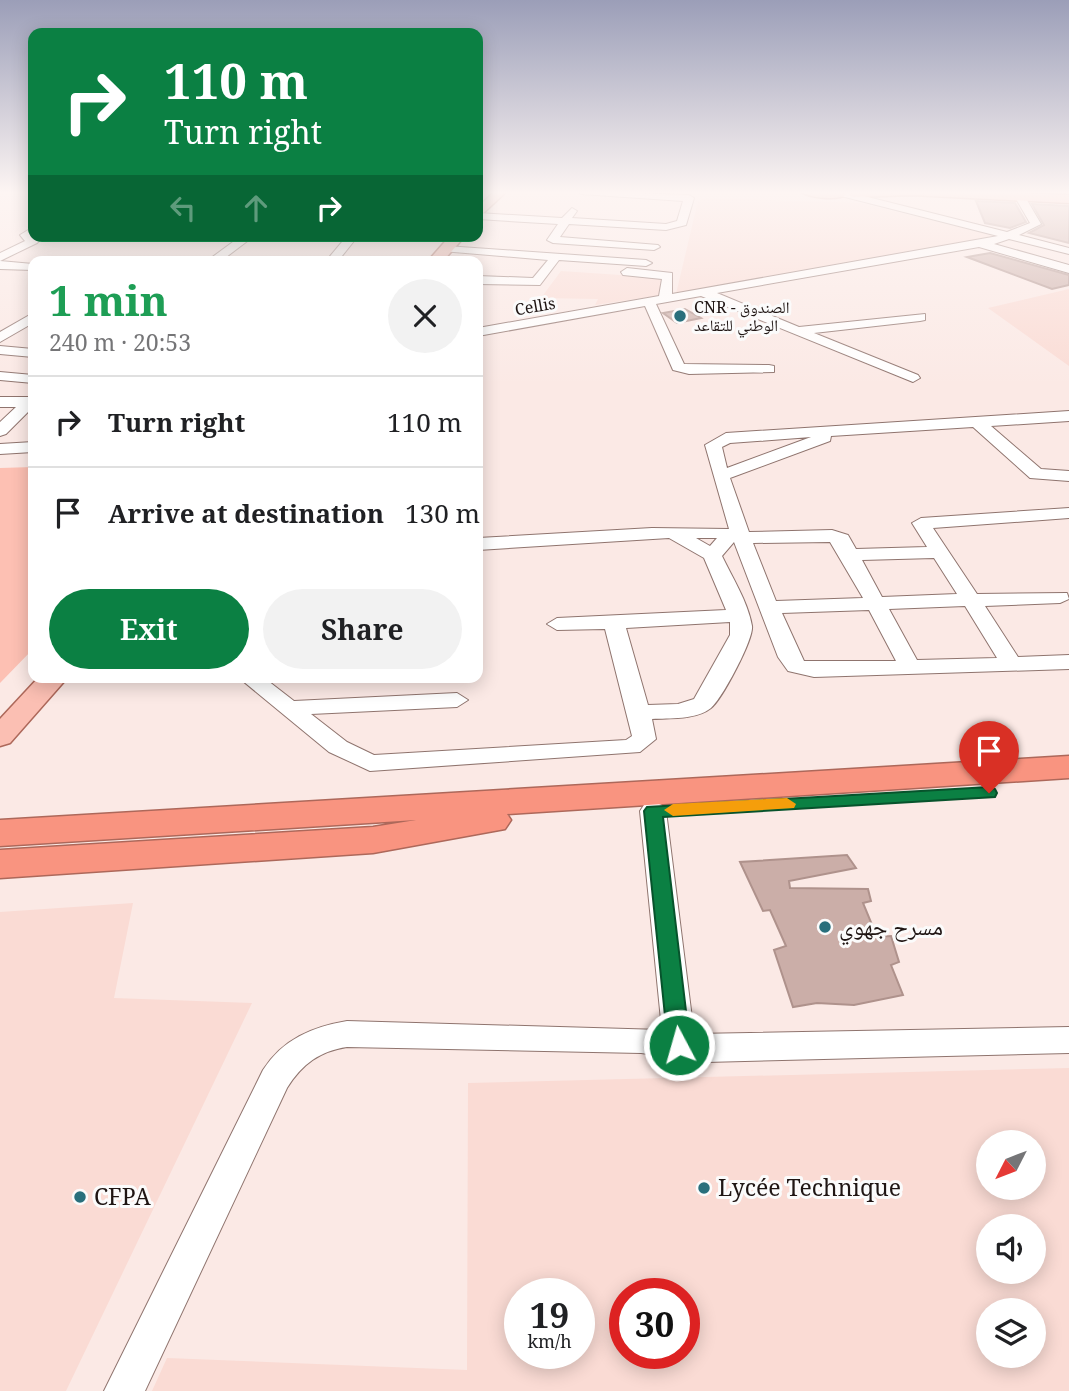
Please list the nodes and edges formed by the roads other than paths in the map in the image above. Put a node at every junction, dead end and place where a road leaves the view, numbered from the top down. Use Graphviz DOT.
graph roads {
  1 [pos="507,256"];
  2 [pos="649,256"];
  3 [pos="913,256"];
  4 [pos="921,256"];
  5 [pos="966,256"];
  6 [pos="1022,256"];
  7 [pos="1069,257"];
  8 [pos="552,261"];
  9 [pos="1051,264"];
  10 [pos="0,265"];
  11 [pos="28,267"];
  12 [pos="643,268"];
  13 [pos="1069,269"];
  14 [pos="483,280"];
  15 [pos="702,292"];
  16 [pos="665,299"];
  17 [pos="649,302"];
  18 [pos="920,317"];
  19 [pos="28,320"];
  20 [pos="0,326"];
  21 [pos="18,327"];
  22 [pos="28,328"];
  23 [pos="798,330"];
  24 [pos="483,331"];
  25 [pos="0,338"];
  26 [pos="0,350"];
  27 [pos="28,353"];
  28 [pos="769,369"];
  29 [pos="0,376"];
  30 [pos="913,378"];
  31 [pos="28,379"];
  32 [pos="28,389"];
  33 [pos="4,402"];
  34 [pos="28,402"];
  35 [pos="28,405"];
  36 [pos="1069,416"];
  37 [pos="977,422"];
  38 [pos="846,430"];
  39 [pos="0,431"];
  40 [pos="28,447"];
  41 [pos="0,449"];
  42 [pos="720,476"];
  43 [pos="1069,476"];
  44 [pos="1069,513"];
  45 [pos="673,533"];
  46 [pos="742,538"];
  47 [pos="483,544"];
  48 [pos="939,552"];
  49 [pos="712,555"];
  50 [pos="851,555"];
  51 [pos="1060,597"];
  52 [pos="970,599"];
  53 [pos="877,603"];
  54 [pos="770,607"];
  55 [pos="738,615"];
  56 [pos="614,623"];
  57 [pos="558,624"];
  58 [pos="1069,662"];
  59 [pos="1012,664"];
  60 [pos="910,667"];
  61 [pos="35,683"];
  62 [pos="49,683"];
  63 [pos="257,683"];
  64 [pos="457,700"];
  65 [pos="289,708"];
  66 [pos="639,712"];
  67 [pos="0,721"];
  68 [pos="0,737"];
  69 [pos="1069,767"];
  70 [pos="1069,789"];
  71 [pos="653,811"];
  72 [pos="1,819"];
  73 [pos="497,819"];
  74 [pos="0,851"];
  75 [pos="0,864"];
  76 [pos="1069,1040"];
  77 [pos="679,1045"];
  78 [pos="124,1391"];
  1 -- 8 [label="street"];
  2 -- 12 [label="street"];
  3 -- 15 [label="street, Cellis"];
  4 -- 5 [label="street"];
  6 -- 9 [label="street"];
  7 -- 9 [label="street"];
  8 -- 12 [label="street"];
  8 -- 14 [label="street"];
  9 -- 13 [label="street"];
  10 -- 11 [label="street"];
  12 -- 16 [label="street"];
  15 -- 16 [label="street, Cellis"];
  15 -- 23 [label="street"];
  16 -- 17 [label="street, Cellis"];
  17 -- 24 [label="street, Cellis"];
  17 -- 28 [label="street"];
  18 -- 23 [label="street"];
  19 -- 21 [label="street"];
  20 -- 21 [label="street"];
  21 -- 22 [label="street"];
  21 -- 25 [label="street"];
  23 -- 30 [label="street"];
  26 -- 27 [label="street"];
  29 -- 31 [label="street"];
  32 -- 33 [label="street"];
  33 -- 34 [label="street"];
  35 -- 39 [label="street"];
  36 -- 37 [label="street"];
  37 -- 38 [label="street"];
  37 -- 43 [label="street"];
  38 -- 42 [label="street"];
  38 -- 42 [label="street"];
  40 -- 41 [label="street"];
  42 -- 46 [label="street"];
  44 -- 48 [label="street"];
  45 -- 47 [label="street"];
  45 -- 49 [label="street"];
  45 -- 49 [label="street"];
  46 -- 50 [label="street"];
  46 -- 54 [label="street"];
  48 -- 50 [label="street"];
  48 -- 52 [label="street"];
  49 -- 55 [label="street"];
  50 -- 53 [label="street"];
  51 -- 52 [label="street"];
  52 -- 53 [label="street"];
  52 -- 59 [label="street"];
  53 -- 54 [label="street"];
  53 -- 60 [label="street"];
  54 -- 60 [label="street"];
  55 -- 56 [label="street"];
  55 -- 66 [label="street"];
  56 -- 57 [label="street"];
  56 -- 66 [label="street"];
  58 -- 59 [label="street"];
  59 -- 60 [label="street"];
  61 -- 67 [label="main road"];
  62 -- 68 [label="main road"];
  63 -- 65 [label="street"];
  64 -- 65 [label="street"];
  65 -- 66 [label="street"];
  69 -- 72 [label="highway"];
  70 -- 71 [label="highway"];
  71 -- 73 [label="highway"];
  71 -- 77 [label="street"];
  73 -- 74 [label="highway"];
  73 -- 75 [label="highway"];
  76 -- 77 [label="street"];
  77 -- 78 [label="street"];
}
